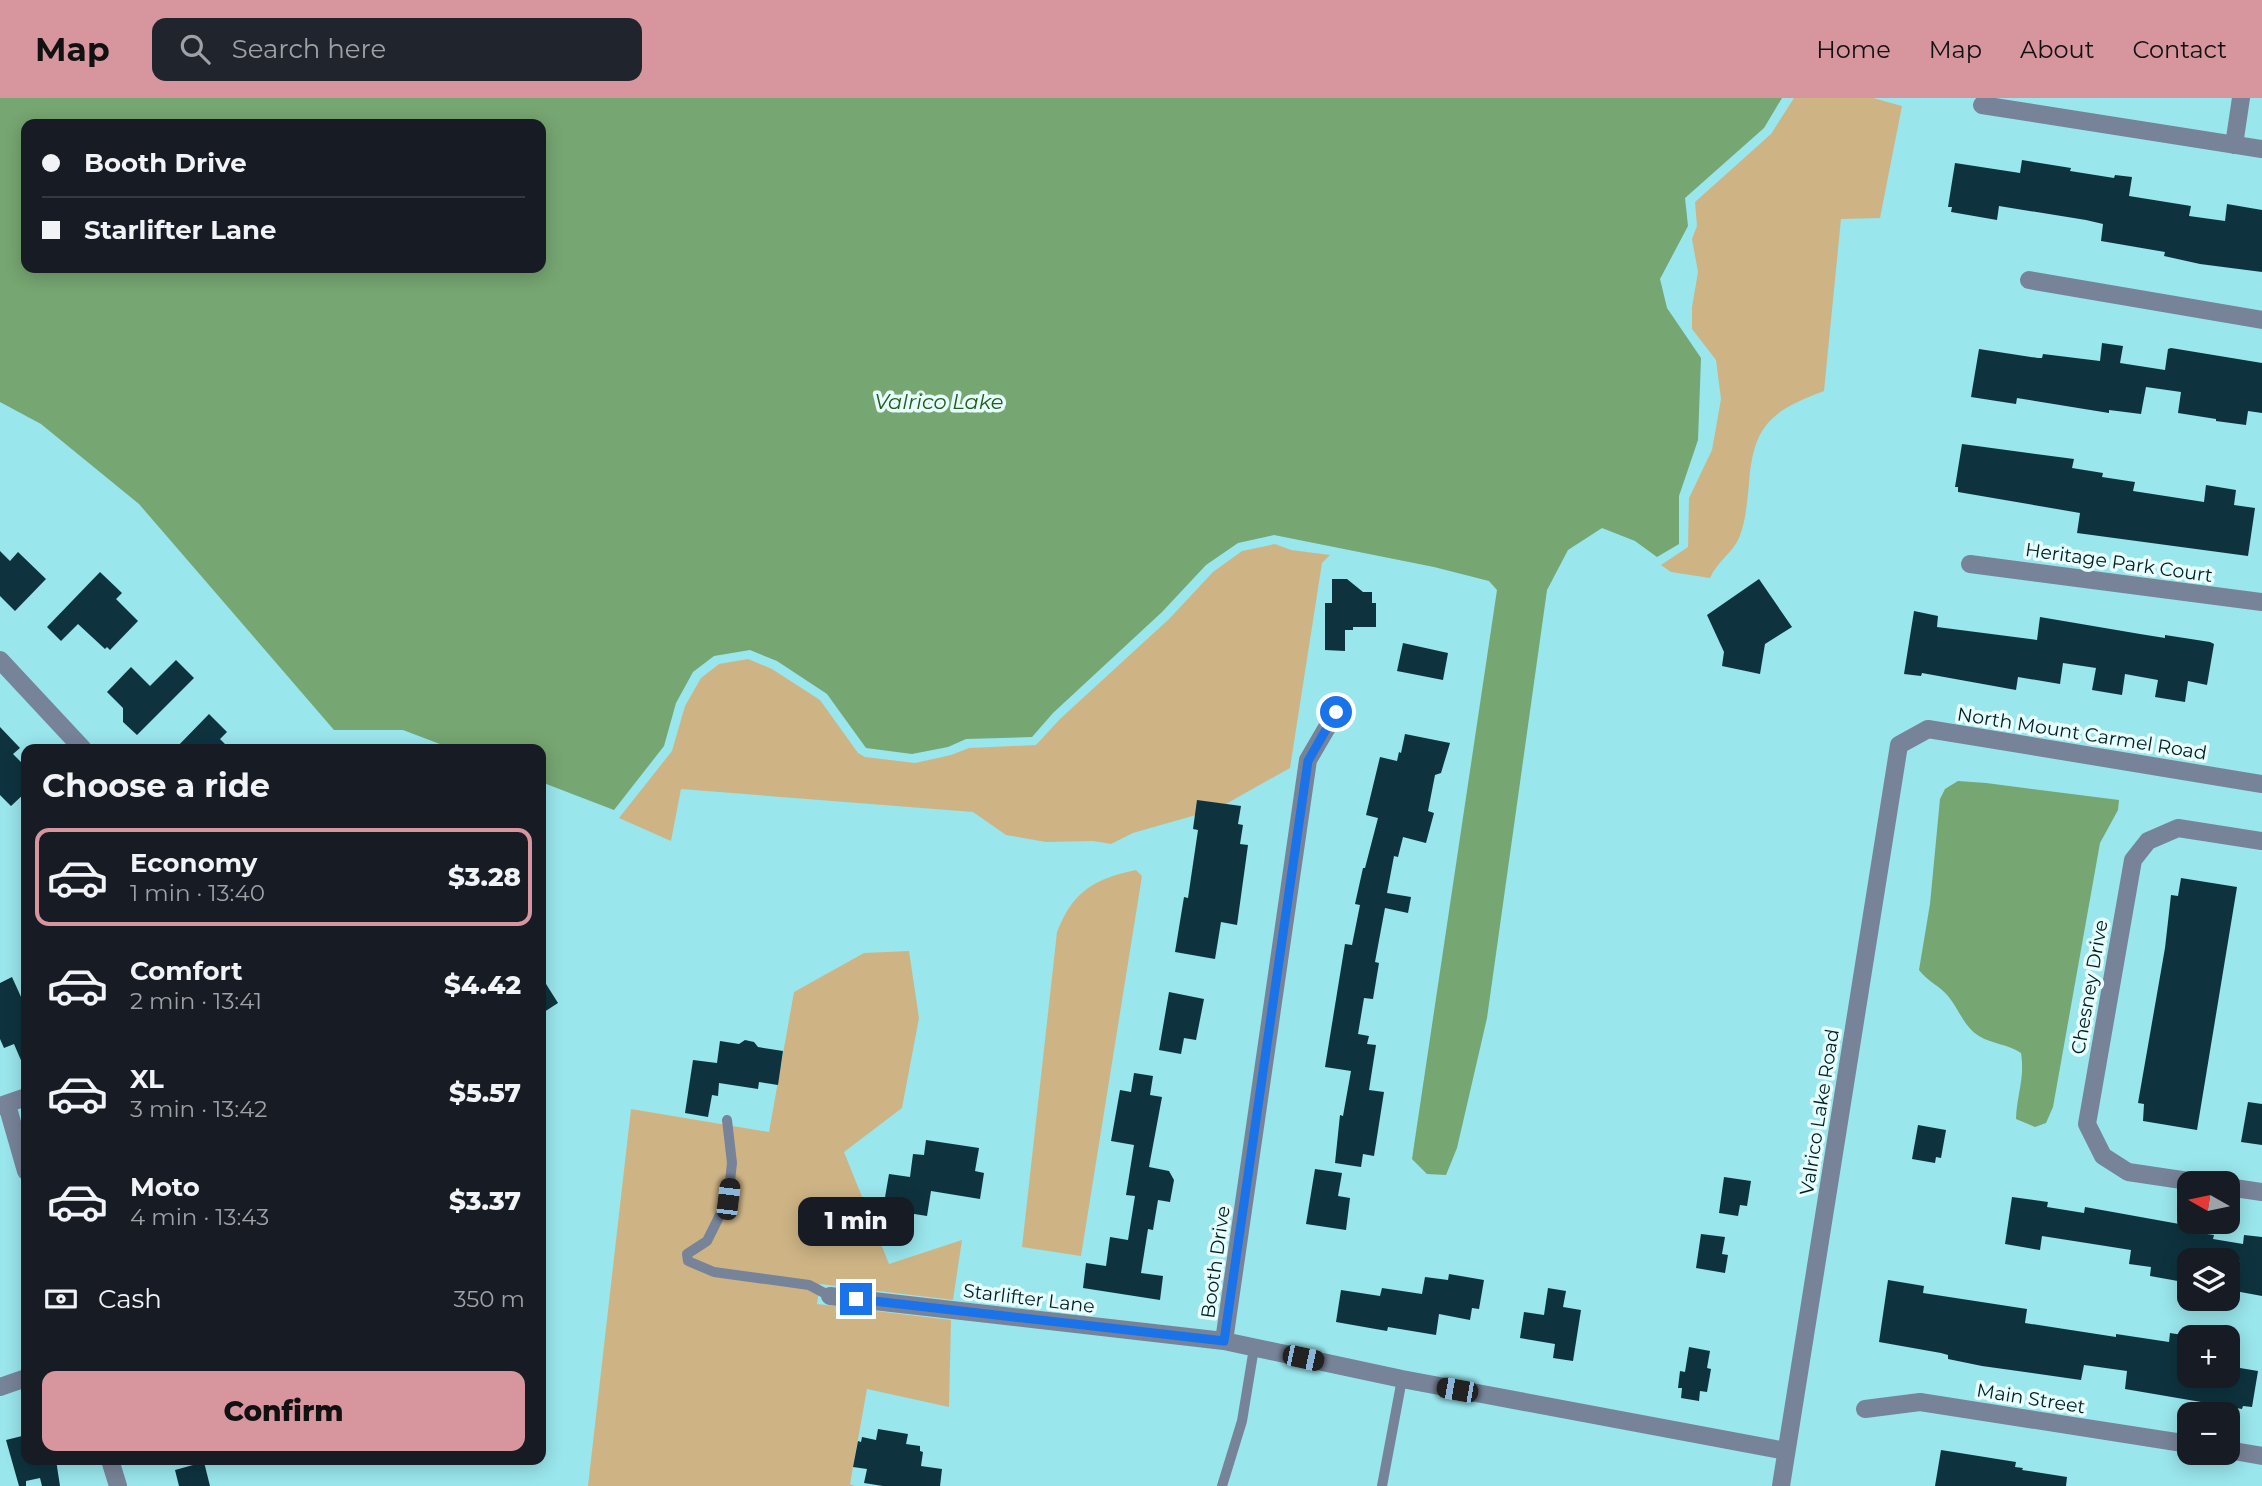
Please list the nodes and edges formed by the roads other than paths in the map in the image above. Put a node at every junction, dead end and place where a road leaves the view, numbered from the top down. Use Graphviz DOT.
graph roads {
  1 [pos="2241,98"];
  2 [pos="1982,105"];
  3 [pos="2234,145"];
  4 [pos="2262,149"];
  5 [pos="2029,280"];
  6 [pos="2262,320"];
  7 [pos="1970,564"];
  8 [pos="2262,603"];
  9 [pos="3,669"];
  10 [pos="1336,712"];
  11 [pos="78,744"];
  12 [pos="1899,745"];
  13 [pos="2262,784"];
  14 [pos="2262,841"];
  15 [pos="21,1099"];
  16 [pos="3,1105"];
  17 [pos="727,1120"];
  18 [pos="21,1157"];
  19 [pos="2177,1179"];
  20 [pos="2240,1189"];
  21 [pos="2262,1192"];
  22 [pos="830,1296"];
  23 [pos="1224,1341"];
  24 [pos="1254,1348"];
  25 [pos="1402,1379"];
  26 [pos="21,1380"];
  27 [pos="0,1387"];
  28 [pos="1865,1409"];
  29 [pos="2177,1442"];
  30 [pos="1786,1451"];
  31 [pos="2240,1452"];
  32 [pos="2262,1456"];
  33 [pos="112,1465"];
  34 [pos="118,1486"];
  35 [pos="1222,1486"];
  36 [pos="1382,1486"];
  37 [pos="1781,1486"];
  1 -- 3 [label="street"];
  2 -- 3 [label="street"];
  3 -- 4 [label="street"];
  5 -- 6 [label="street"];
  7 -- 8 [label="street, Heritage Park Court"];
  9 -- 11 [label="street"];
  10 -- 23 [label="street, Booth Drive"];
  12 -- 13 [label="street, North Mount Carmel Road"];
  12 -- 30 [label="street, Valrico Lake Road"];
  14 -- 19 [label="street, Chesney Drive"];
  15 -- 16 [label="street"];
  16 -- 18 [label="street"];
  17 -- 22 [label="lane"];
  20 -- 21 [label="street"];
  22 -- 23 [label="street, Starlifter Lane"];
  23 -- 24 [label="street, Booth Drive"];
  24 -- 25 [label="street, Booth Drive"];
  24 -- 35 [label="lane"];
  25 -- 30 [label="street, Booth Drive"];
  25 -- 36 [label="lane"];
  26 -- 27 [label="street"];
  28 -- 29 [label="street, Main Street"];
  30 -- 37 [label="street, Valrico Lake Road"];
  31 -- 32 [label="street"];
  33 -- 34 [label="street"];
}
